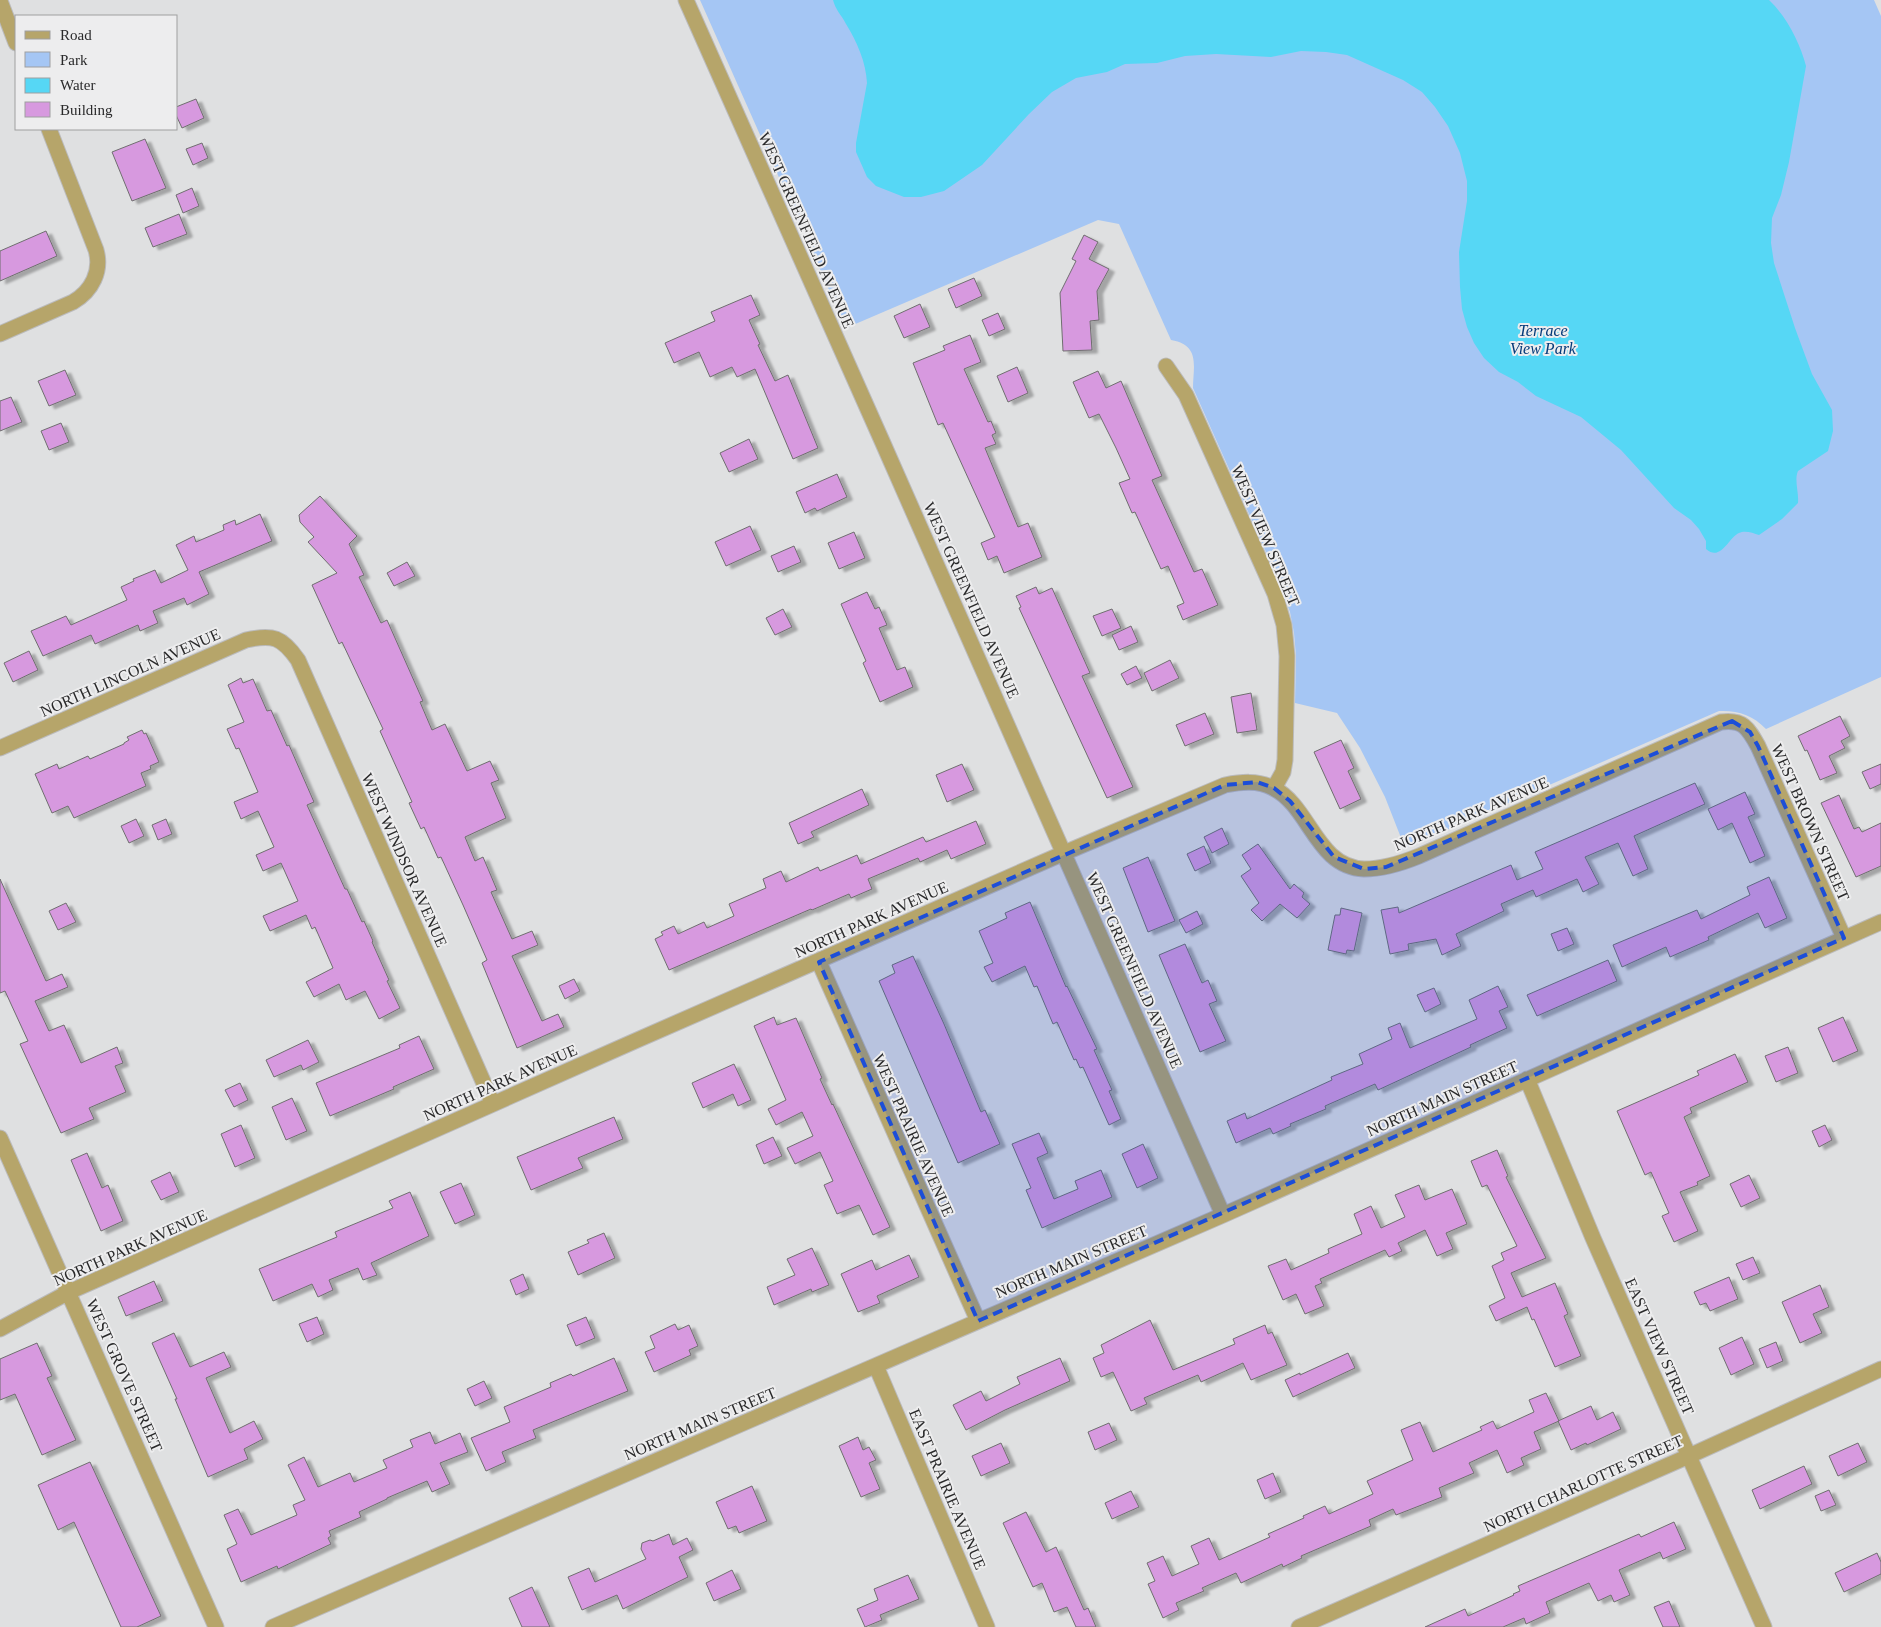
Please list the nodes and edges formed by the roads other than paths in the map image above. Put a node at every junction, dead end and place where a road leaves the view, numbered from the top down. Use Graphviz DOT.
graph roads {
  1 [pos="686,0"];
  2 [pos="0,1"];
  3 [pos="15,40"];
  4 [pos="49,130"];
  5 [pos="0,334"];
  6 [pos="1166,366"];
  7 [pos="276,638"];
  8 [pos="1742,724"];
  9 [pos="0,748"];
  10 [pos="1274,788"];
  11 [pos="1064,853"];
  12 [pos="1881,922"];
  13 [pos="1844,938"];
  14 [pos="818,962"];
  15 [pos="1526,1079"];
  16 [pos="493,1104"];
  17 [pos="0,1138"];
  18 [pos="1223,1215"];
  19 [pos="69,1292"];
  20 [pos="978,1321"];
  21 [pos="0,1329"];
  22 [pos="876,1366"];
  23 [pos="1881,1369"];
  24 [pos="1689,1456"];
  25 [pos="216,1627"];
  26 [pos="273,1627"];
  27 [pos="987,1627"];
  28 [pos="1299,1627"];
  29 [pos="1764,1627"];
  1 -- 11 [label="street, WEST GREENFIELD AVENUE"];
  2 -- 3 [label="street"];
  4 -- 5 [label="street"];
  6 -- 10 [label="street, WEST VIEW STREET"];
  7 -- 9 [label="street, NORTH LINCOLN AVENUE"];
  7 -- 16 [label="street, WEST WINDSOR AVENUE"];
  8 -- 10 [label="street, NORTH PARK AVENUE"];
  8 -- 13 [label="street, WEST BROWN STREET"];
  10 -- 11 [label="street, NORTH PARK AVENUE"];
  11 -- 14 [label="street, NORTH PARK AVENUE"];
  11 -- 18 [label="street, WEST GREENFIELD AVENUE"];
  12 -- 13 [label="street, NORTH MAIN STREET"];
  13 -- 15 [label="street, NORTH MAIN STREET"];
  14 -- 16 [label="street, NORTH PARK AVENUE"];
  14 -- 20 [label="street, WEST PRAIRIE AVENUE"];
  15 -- 18 [label="street, NORTH MAIN STREET"];
  15 -- 24 [label="street, EAST VIEW STREET"];
  16 -- 19 [label="street, NORTH PARK AVENUE"];
  17 -- 19 [label="street, WEST GROVE STREET"];
  18 -- 20 [label="street, NORTH MAIN STREET"];
  19 -- 21 [label="street, NORTH PARK AVENUE"];
  19 -- 25 [label="street, WEST GROVE STREET"];
  20 -- 22 [label="street, NORTH MAIN STREET"];
  22 -- 26 [label="street, NORTH MAIN STREET"];
  22 -- 27 [label="street, EAST PRAIRIE AVENUE"];
  23 -- 24 [label="street, NORTH CHARLOTTE STREET"];
  24 -- 28 [label="street, NORTH CHARLOTTE STREET"];
  24 -- 29 [label="street, EAST VIEW STREET"];
}
